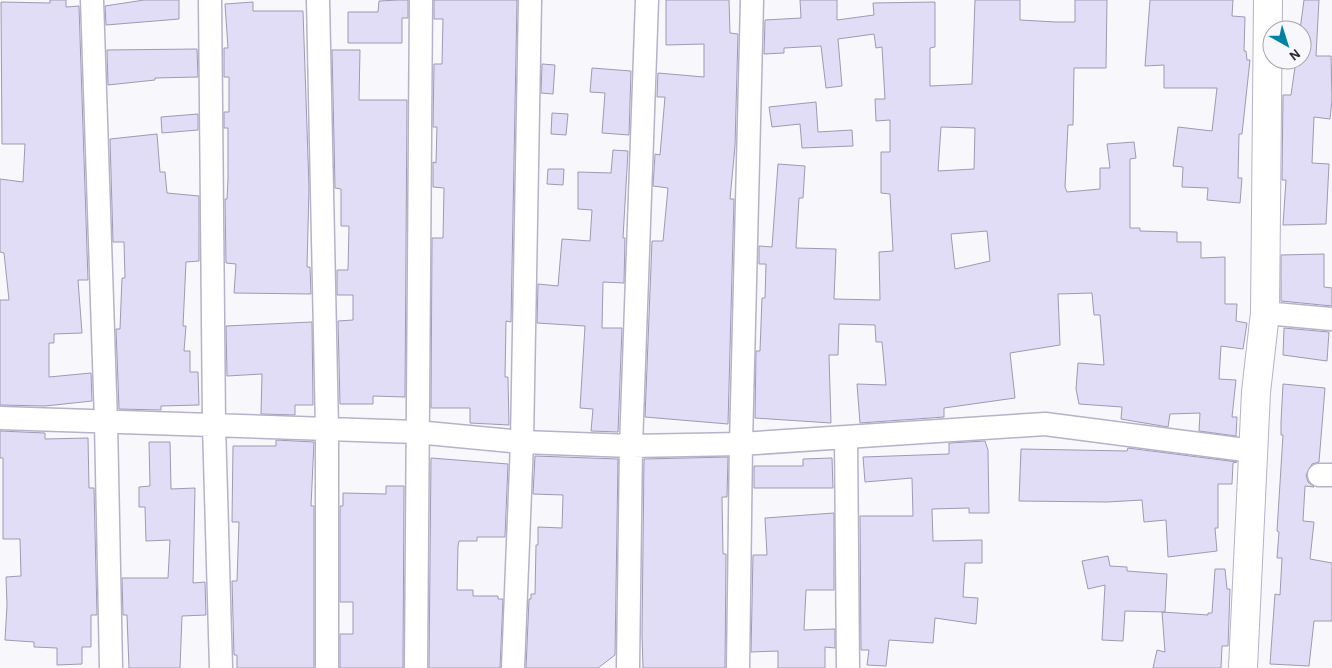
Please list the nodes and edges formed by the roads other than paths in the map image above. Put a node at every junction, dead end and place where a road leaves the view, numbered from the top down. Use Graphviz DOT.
graph roads {
  1 [pos="92,0"];
  2 [pos="210,0"];
  3 [pos="318,0"];
  4 [pos="421,0"];
  5 [pos="530,0"];
  6 [pos="647,0"];
  7 [pos="752,0"];
  8 [pos="1268,0"];
  9 [pos="1265,313"];
  10 [pos="1332,319"];
  11 [pos="0,418"];
  12 [pos="106,422"];
  13 [pos="214,425"];
  14 [pos="327,429"];
  15 [pos="416,432"];
  16 [pos="846,436"];
  17 [pos="522,442"];
  18 [pos="741,444"];
  19 [pos="631,446"];
  20 [pos="1253,451"];
  21 [pos="111,668"];
  22 [pos="221,668"];
  23 [pos="327,668"];
  24 [pos="416,668"];
  25 [pos="514,668"];
  26 [pos="628,668"];
  27 [pos="738,668"];
  28 [pos="848,668"];
  29 [pos="1243,668"];
  1 -- 12 [label="street"];
  2 -- 13 [label="street"];
  3 -- 14 [label="street"];
  4 -- 15 [label="street"];
  5 -- 17 [label="street"];
  6 -- 19 [label="street"];
  7 -- 18 [label="street"];
  8 -- 9 [label="main road"];
  9 -- 10 [label="street"];
  9 -- 20 [label="main road"];
  11 -- 12 [label="street"];
  12 -- 13 [label="street"];
  12 -- 21 [label="street"];
  13 -- 14 [label="street"];
  13 -- 22 [label="street"];
  14 -- 15 [label="street"];
  14 -- 23 [label="street"];
  15 -- 17 [label="street"];
  15 -- 24 [label="street"];
  16 -- 18 [label="street"];
  16 -- 20 [label="street"];
  16 -- 28 [label="street"];
  17 -- 19 [label="street"];
  17 -- 25 [label="street"];
  18 -- 19 [label="street"];
  18 -- 27 [label="street"];
  19 -- 26 [label="street"];
  20 -- 29 [label="main road"];
}
